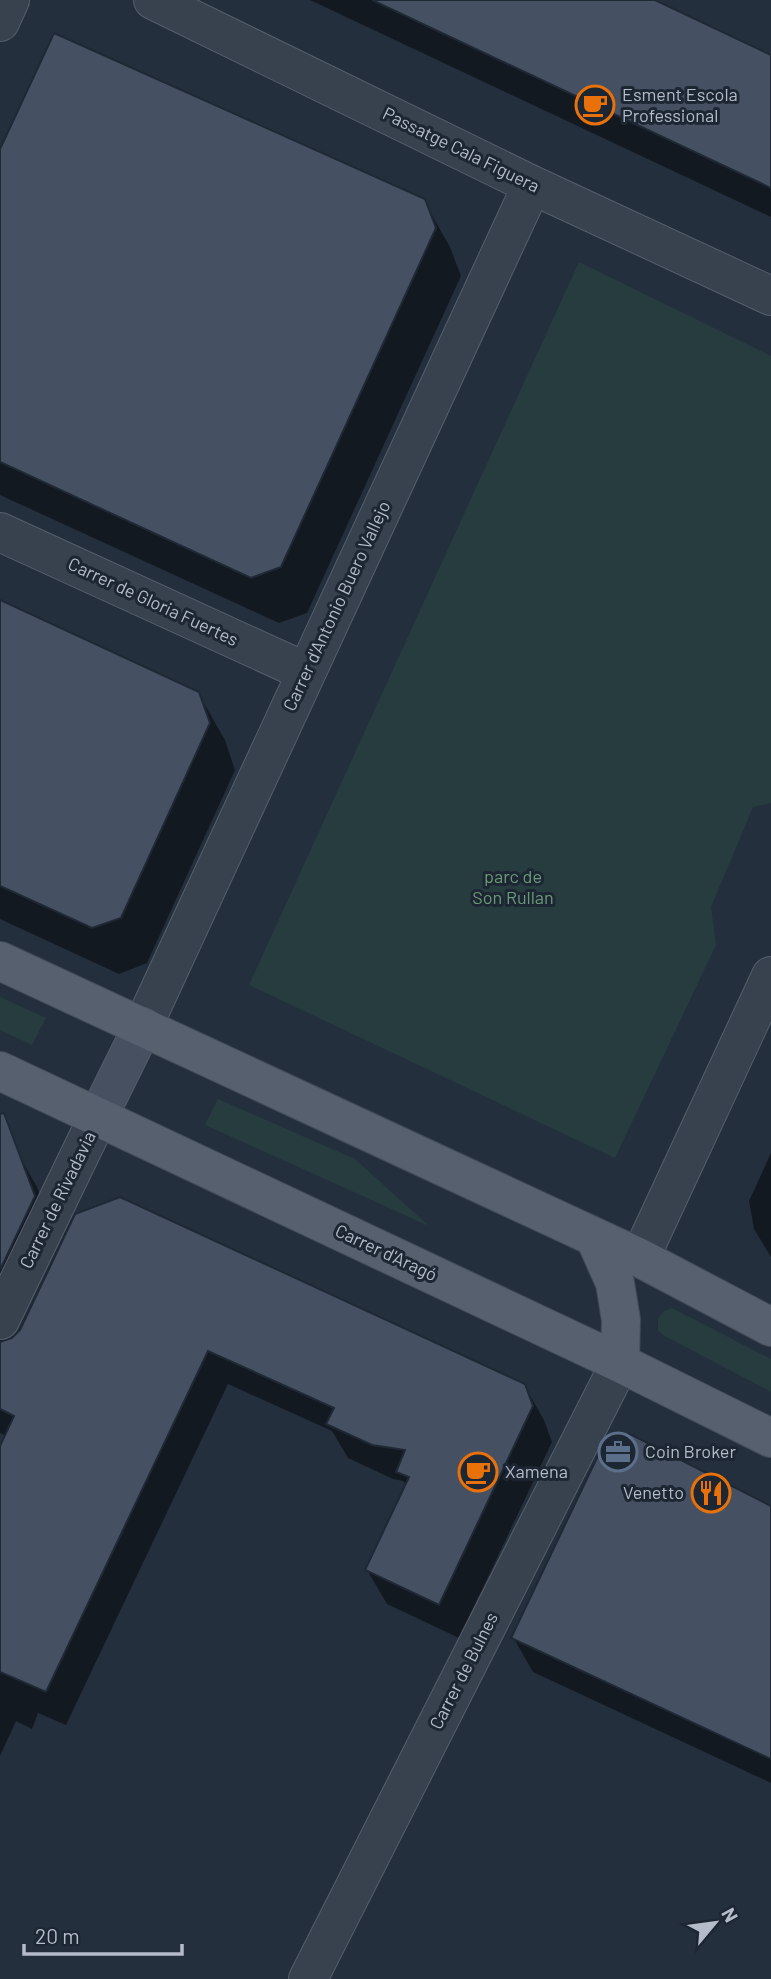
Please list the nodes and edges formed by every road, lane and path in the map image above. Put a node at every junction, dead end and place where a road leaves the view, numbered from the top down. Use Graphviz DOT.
graph roads {
  1 [pos="10,0"];
  2 [pos="153,0"];
  3 [pos="0,22"];
  4 [pos="532,186"];
  5 [pos="771,296"];
  6 [pos="0,532"];
  7 [pos="306,672"];
  8 [pos="0,961"];
  9 [pos="771,976"];
  10 [pos="143,1026"];
  11 [pos="0,1071"];
  12 [pos="98,1118"];
  13 [pos="594,1238"];
  14 [pos="640,1258"];
  15 [pos="0,1320"];
  16 [pos="771,1327"];
  17 [pos="620,1363"];
  18 [pos="771,1438"];
  19 [pos="307,1979"];
  1 -- 3 [label="street"];
  2 -- 4 [label="street, Passatge Cala Figuera"];
  4 -- 5 [label="street, Passatge Cala Figuera"];
  4 -- 7 [label="street, Carrer d'Antonio Buero Vallejo"];
  6 -- 7 [label="street, Carrer de Gloria Fuertes"];
  7 -- 10 [label="street, Carrer d'Antonio Buero Vallejo"];
  8 -- 10 [label="main road"];
  9 -- 14 [label="street"];
  10 -- 12 [label="street"];
  10 -- 13 [label="main road"];
  11 -- 12 [label="main road, Carrer d'Aragó"];
  12 -- 15 [label="street, Carrer de Rivadavia"];
  12 -- 17 [label="main road, Carrer d'Aragó"];
  13 -- 14 [label="main road"];
  13 -- 17 [label="main road"];
  14 -- 16 [label="main road"];
  17 -- 18 [label="main road, Carrer d'Aragó"];
  17 -- 19 [label="street, Carrer de Bulnes"];
}
